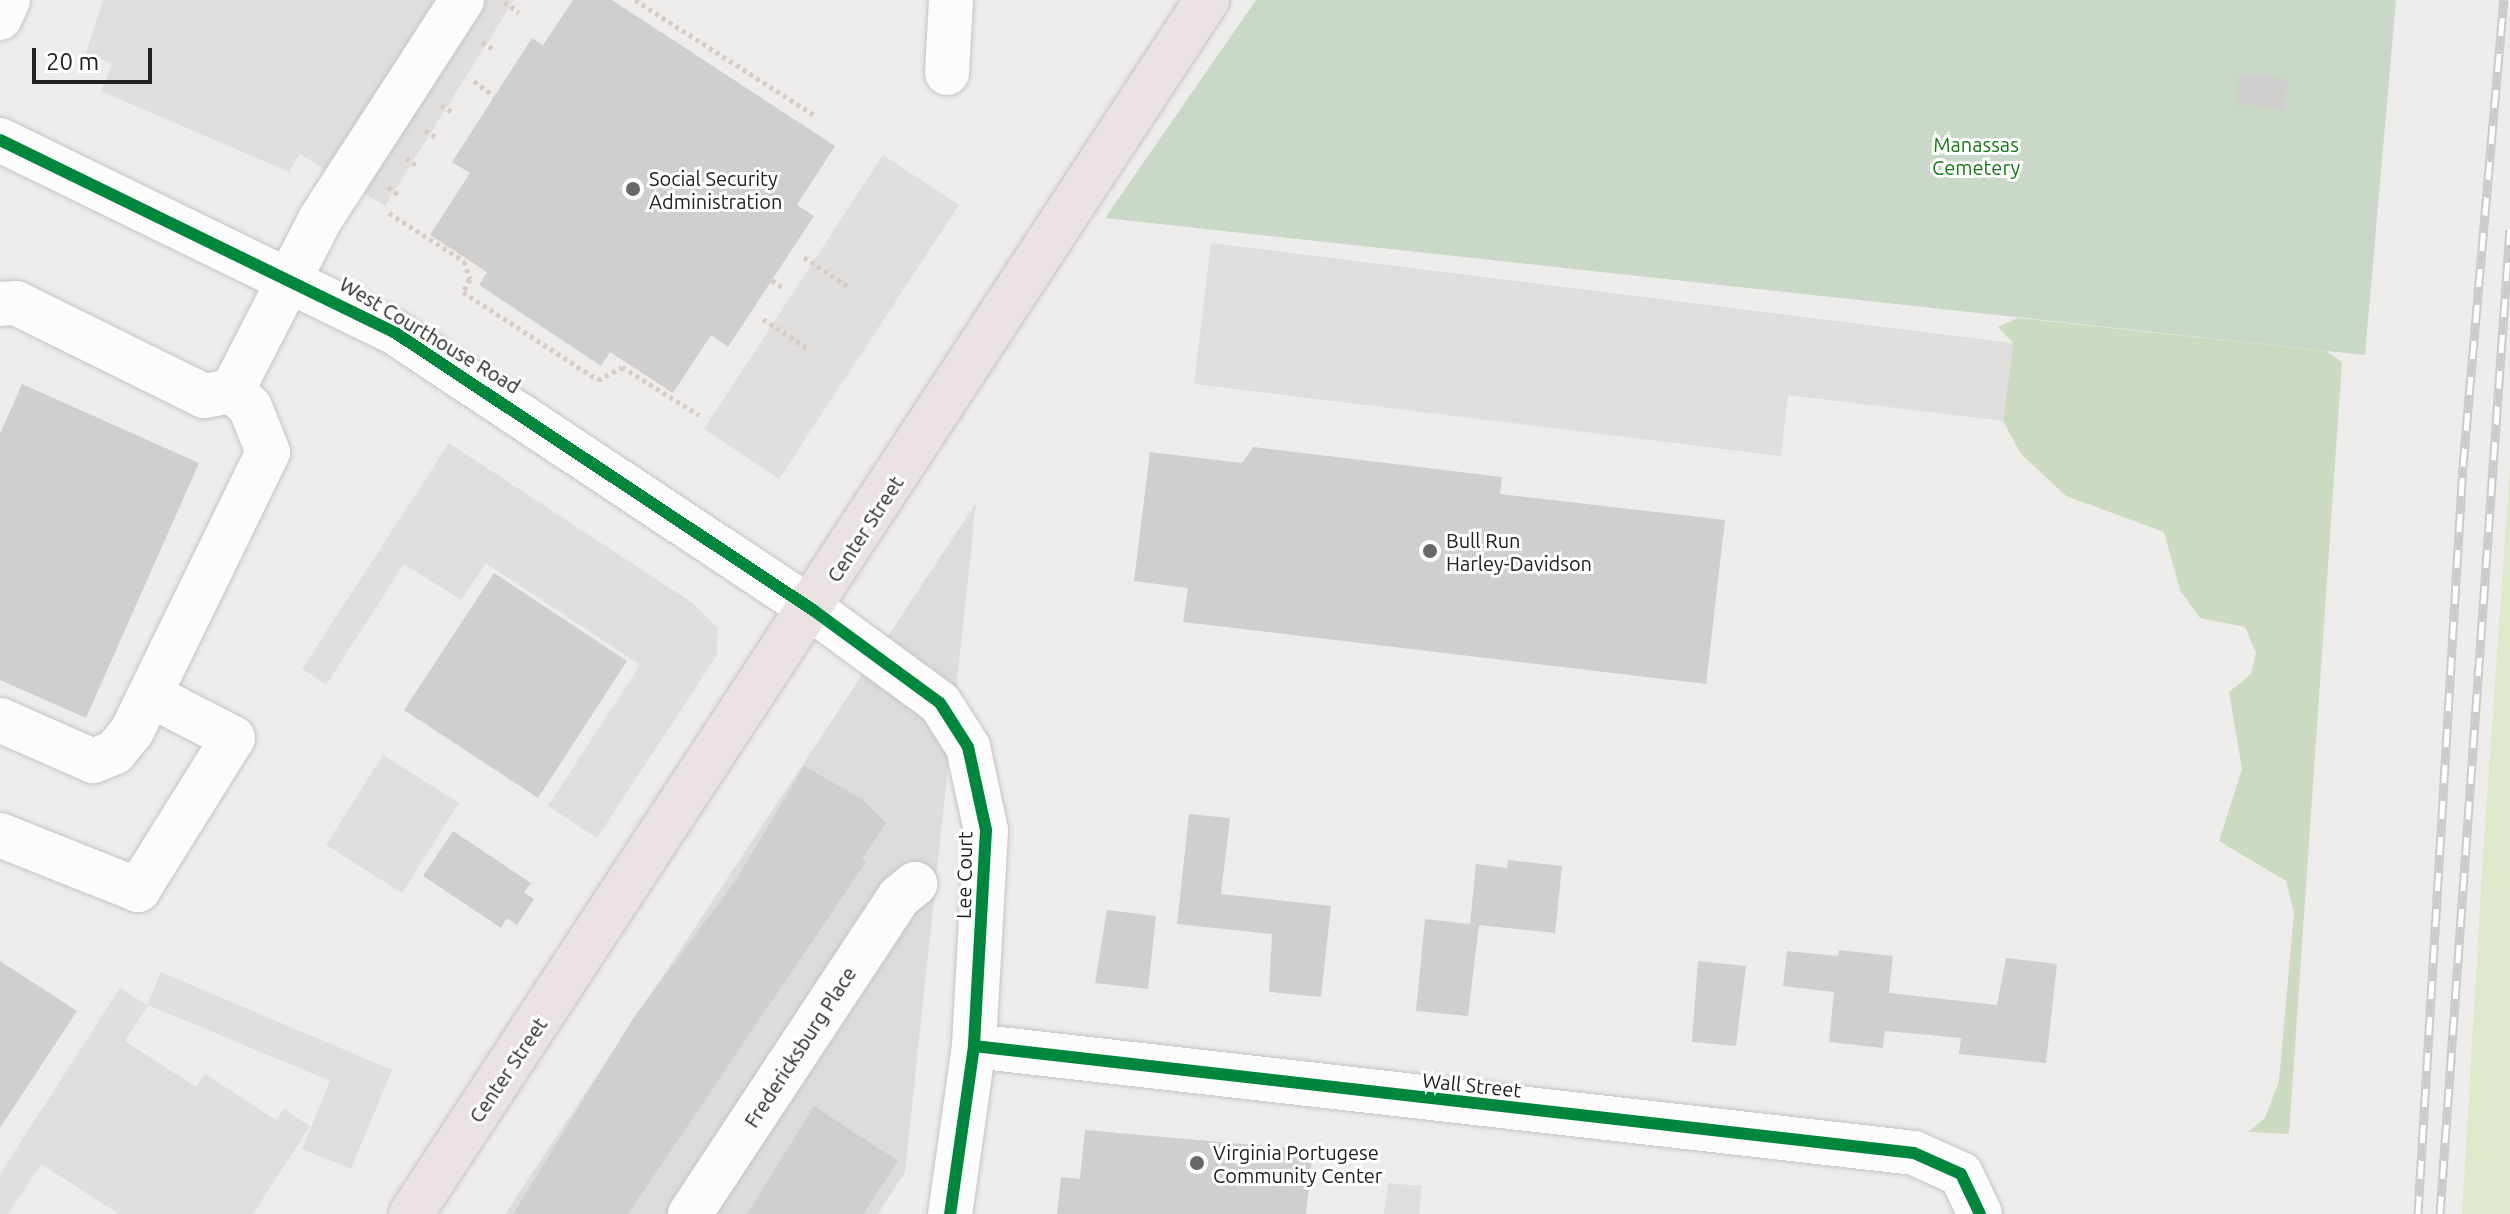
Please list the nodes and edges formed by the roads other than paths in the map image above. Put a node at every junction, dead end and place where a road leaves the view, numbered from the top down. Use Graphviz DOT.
graph roads {
  1 [pos="8,0"];
  2 [pos="462,0"];
  3 [pos="951,0"];
  4 [pos="1207,0"];
  5 [pos="0,18"];
  6 [pos="947,73"];
  7 [pos="0,140"];
  8 [pos="292,277"];
  9 [pos="0,304"];
  10 [pos="232,391"];
  11 [pos="813,610"];
  12 [pos="150,695"];
  13 [pos="0,720"];
  14 [pos="0,835"];
  15 [pos="915,884"];
  16 [pos="974,1046"];
  17 [pos="411,1214"];
  18 [pos="690,1214"];
  19 [pos="950,1214"];
  20 [pos="1980,1214"];
  1 -- 5 [label="street"];
  2 -- 8 [label="street"];
  3 -- 6 [label="street"];
  4 -- 11 [label="highway, Center Street"];
  7 -- 8 [label="street, West Courthouse Road"];
  8 -- 10 [label="street"];
  8 -- 11 [label="street, West Courthouse Road"];
  9 -- 10 [label="street"];
  10 -- 12 [label="street"];
  11 -- 16 [label="street, Lee Court"];
  11 -- 17 [label="highway, Center Street"];
  12 -- 13 [label="street"];
  12 -- 14 [label="street"];
  15 -- 18 [label="street, Fredericksburg Place"];
  16 -- 19 [label="street, Lee Court"];
  16 -- 20 [label="street, Wall Street"];
}
